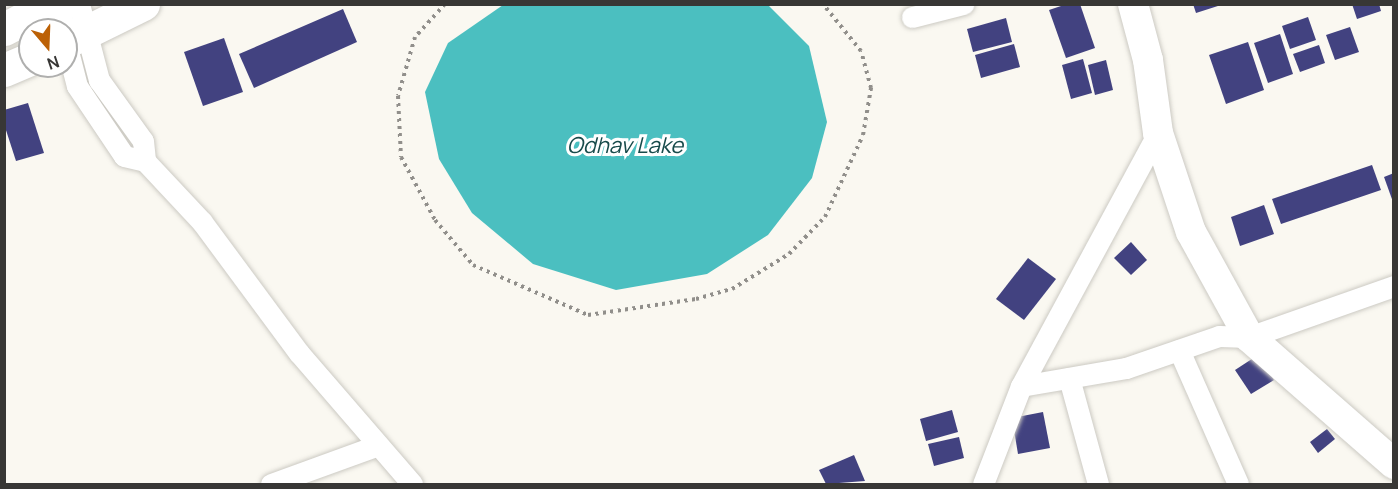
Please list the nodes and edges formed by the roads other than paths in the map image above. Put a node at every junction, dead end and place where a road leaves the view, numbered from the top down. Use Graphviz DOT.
graph roads {
  1 [pos="52,4"];
  2 [pos="59,4"];
  3 [pos="143,4"];
  4 [pos="963,4"];
  5 [pos="1133,4"];
  6 [pos="912,17"];
  7 [pos="66,18"];
  8 [pos="78,28"];
  9 [pos="4,29"];
  10 [pos="78,41"];
  11 [pos="18,64"];
  12 [pos="4,70"];
  13 [pos="1158,133"];
  14 [pos="1394,286"];
  15 [pos="1249,337"];
  16 [pos="1179,350"];
  17 [pos="1069,378"];
  18 [pos="1021,386"];
  19 [pos="378,445"];
  20 [pos="1394,464"];
  21 [pos="271,484"];
  22 [pos="412,484"];
  23 [pos="983,484"];
  24 [pos="1098,484"];
  25 [pos="1238,484"];
  1 -- 9 [label="main road"];
  2 -- 7 [label="street"];
  3 -- 8 [label="main road"];
  4 -- 6 [label="street"];
  5 -- 13 [label="street"];
  10 -- 19 [label="street"];
  11 -- 12 [label="main road"];
  13 -- 15 [label="street"];
  13 -- 18 [label="street"];
  14 -- 15 [label="street"];
  15 -- 16 [label="street"];
  15 -- 20 [label="street"];
  16 -- 17 [label="street"];
  16 -- 25 [label="street"];
  17 -- 18 [label="street"];
  17 -- 24 [label="street"];
  18 -- 23 [label="street"];
  19 -- 21 [label="street"];
  19 -- 22 [label="street"];
}
